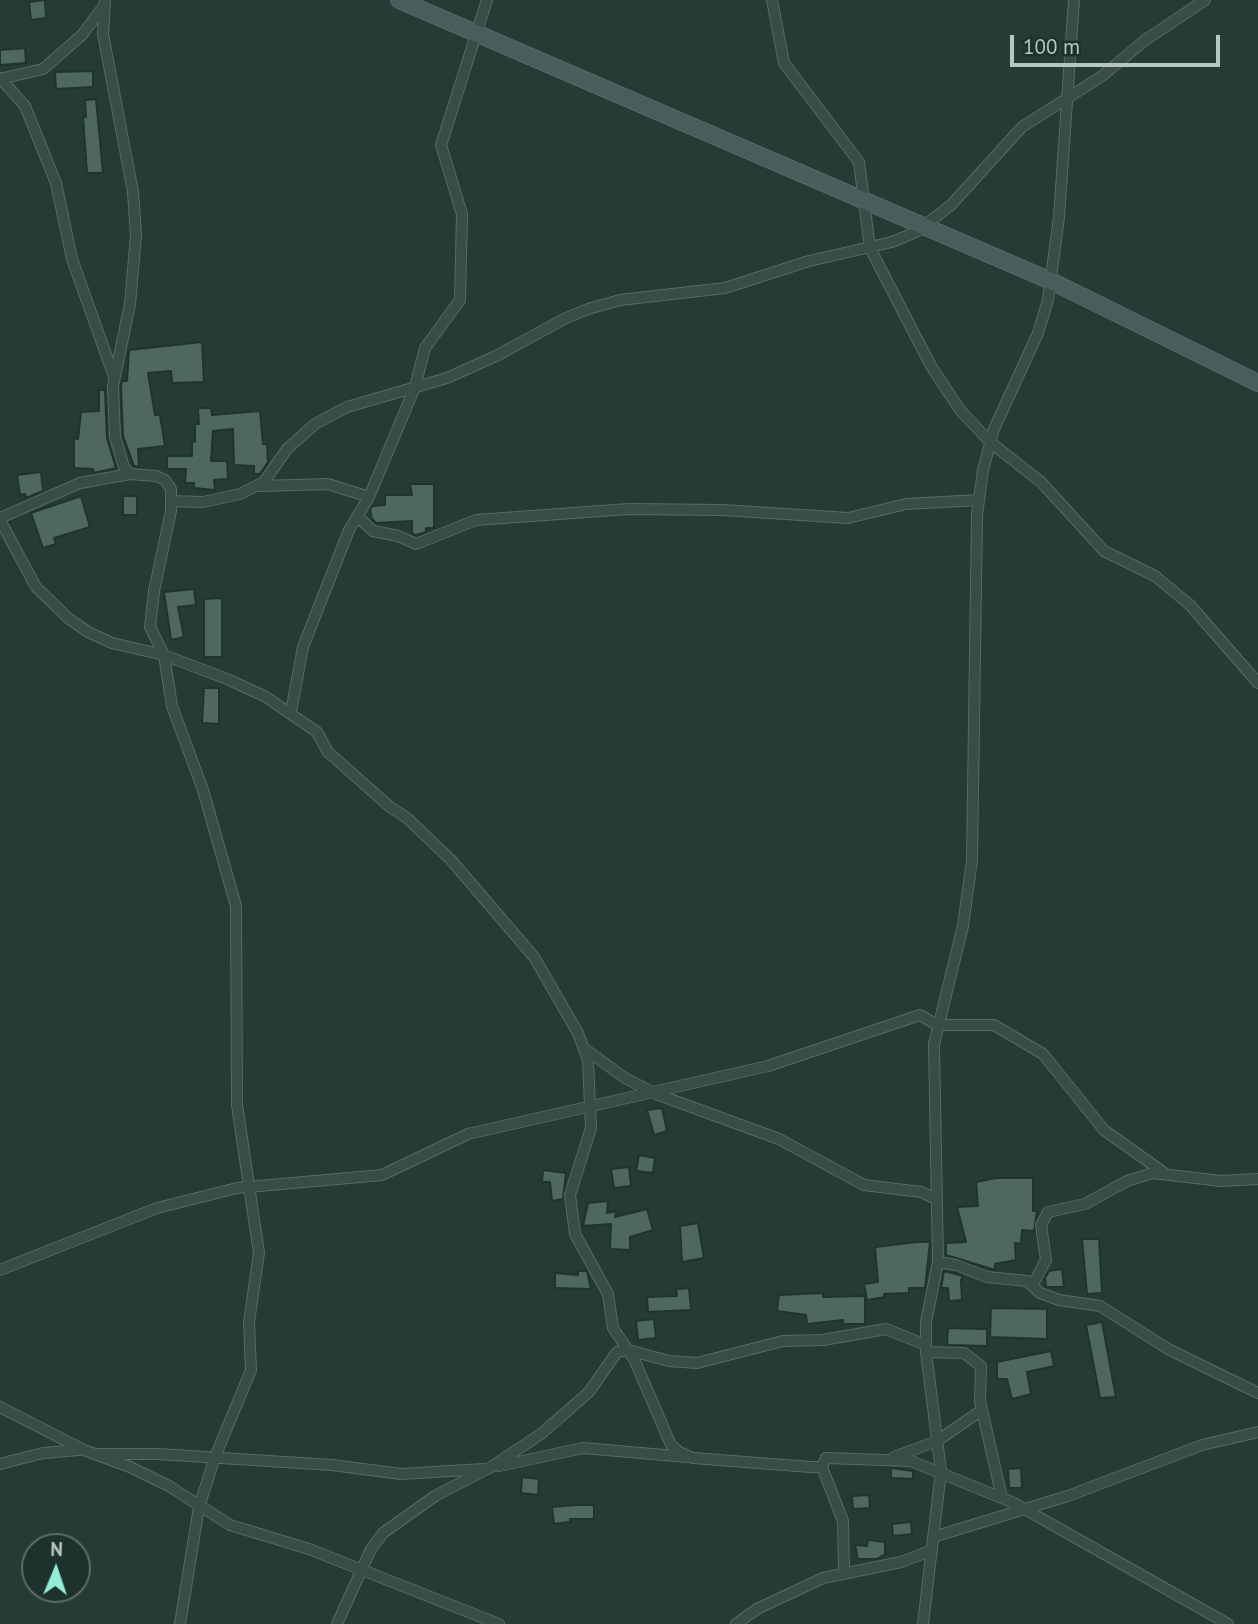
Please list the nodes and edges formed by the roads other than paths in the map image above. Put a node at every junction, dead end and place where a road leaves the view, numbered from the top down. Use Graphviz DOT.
graph roads {
  1 [pos="399,0"];
  2 [pos="487,0"];
  3 [pos="772,0"];
  4 [pos="1074,0"];
  5 [pos="1205,0"];
  6 [pos="104,4"];
  7 [pos="476,33"];
  8 [pos="0,78"];
  9 [pos="1067,96"];
  10 [pos="862,201"];
  11 [pos="923,228"];
  12 [pos="870,248"];
  13 [pos="1051,281"];
  14 [pos="114,376"];
  15 [pos="1258,383"];
  16 [pos="415,387"];
  17 [pos="990,442"];
  18 [pos="130,474"];
  19 [pos="257,486"];
  20 [pos="369,497"];
  21 [pos="979,500"];
  22 [pos="172,501"];
  23 [pos="357,516"];
  24 [pos="0,519"];
  25 [pos="164,655"];
  26 [pos="1258,683"];
  27 [pos="291,712"];
  28 [pos="937,1025"];
  29 [pos="585,1049"];
  30 [pos="656,1094"];
  31 [pos="591,1107"];
  32 [pos="1163,1172"];
  33 [pos="1258,1179"];
  34 [pos="251,1187"];
  35 [pos="936,1199"];
  36 [pos="938,1262"];
  37 [pos="0,1270"];
  38 [pos="1033,1284"];
  39 [pos="926,1348"];
  40 [pos="628,1350"];
  41 [pos="1258,1393"];
  42 [pos="0,1407"];
  43 [pos="982,1410"];
  44 [pos="1258,1432"];
  45 [pos="937,1441"];
  46 [pos="90,1452"];
  47 [pos="215,1457"];
  48 [pos="693,1458"];
  49 [pos="888,1459"];
  50 [pos="0,1464"];
  51 [pos="822,1466"];
  52 [pos="491,1467"];
  53 [pos="940,1471"];
  54 [pos="1002,1498"];
  55 [pos="200,1507"];
  56 [pos="1023,1508"];
  57 [pos="933,1538"];
  58 [pos="930,1551"];
  59 [pos="361,1570"];
  60 [pos="844,1572"];
  61 [pos="180,1624"];
  62 [pos="337,1624"];
  63 [pos="499,1624"];
  64 [pos="736,1624"];
  65 [pos="923,1624"];
  66 [pos="1228,1624"];
  1 -- 7 [label="main road"];
  2 -- 7 [label="street"];
  3 -- 10 [label="street"];
  4 -- 9 [label="street"];
  5 -- 9 [label="street"];
  6 -- 8 [label="street"];
  6 -- 14 [label="street"];
  7 -- 10 [label="main road"];
  7 -- 16 [label="street"];
  8 -- 14 [label="street"];
  9 -- 11 [label="street"];
  9 -- 13 [label="street"];
  10 -- 11 [label="main road"];
  10 -- 12 [label="street"];
  11 -- 12 [label="street"];
  11 -- 13 [label="main road"];
  12 -- 16 [label="street"];
  12 -- 17 [label="street"];
  13 -- 15 [label="main road"];
  13 -- 17 [label="street"];
  14 -- 18 [label="street"];
  16 -- 19 [label="street"];
  16 -- 20 [label="street"];
  17 -- 21 [label="street"];
  17 -- 26 [label="street"];
  18 -- 22 [label="street"];
  18 -- 24 [label="street"];
  19 -- 20 [label="street"];
  19 -- 22 [label="street"];
  20 -- 23 [label="street"];
  21 -- 23 [label="street"];
  21 -- 28 [label="street"];
  22 -- 25 [label="street"];
  23 -- 27 [label="street"];
  24 -- 25 [label="street"];
  25 -- 27 [label="street"];
  25 -- 34 [label="street"];
  27 -- 29 [label="street"];
  28 -- 30 [label="street"];
  28 -- 32 [label="street"];
  28 -- 35 [label="street"];
  29 -- 30 [label="street"];
  29 -- 31 [label="street"];
  30 -- 31 [label="street"];
  30 -- 35 [label="street"];
  31 -- 34 [label="street"];
  31 -- 40 [label="street"];
  32 -- 33 [label="street"];
  32 -- 38 [label="street"];
  34 -- 37 [label="street"];
  34 -- 47 [label="street"];
  35 -- 36 [label="street"];
  36 -- 38 [label="street"];
  36 -- 39 [label="street"];
  38 -- 41 [label="street"];
  39 -- 40 [label="street"];
  39 -- 43 [label="street"];
  39 -- 45 [label="street"];
  40 -- 48 [label="street"];
  40 -- 52 [label="street"];
  42 -- 46 [label="street"];
  43 -- 45 [label="street"];
  43 -- 54 [label="street"];
  44 -- 56 [label="street"];
  45 -- 49 [label="street"];
  45 -- 53 [label="street"];
  46 -- 47 [label="street"];
  46 -- 50 [label="street"];
  46 -- 55 [label="street"];
  47 -- 52 [label="street"];
  47 -- 55 [label="street"];
  48 -- 51 [label="street"];
  48 -- 52 [label="street"];
  49 -- 51 [label="street"];
  49 -- 53 [label="street"];
  51 -- 60 [label="street"];
  52 -- 59 [label="street"];
  53 -- 54 [label="street"];
  53 -- 57 [label="street"];
  54 -- 56 [label="street"];
  55 -- 59 [label="street"];
  55 -- 61 [label="street"];
  56 -- 57 [label="street"];
  56 -- 66 [label="street"];
  57 -- 58 [label="street"];
  58 -- 60 [label="street"];
  58 -- 65 [label="street"];
  59 -- 62 [label="street"];
  59 -- 63 [label="street"];
  60 -- 64 [label="street"];
}
